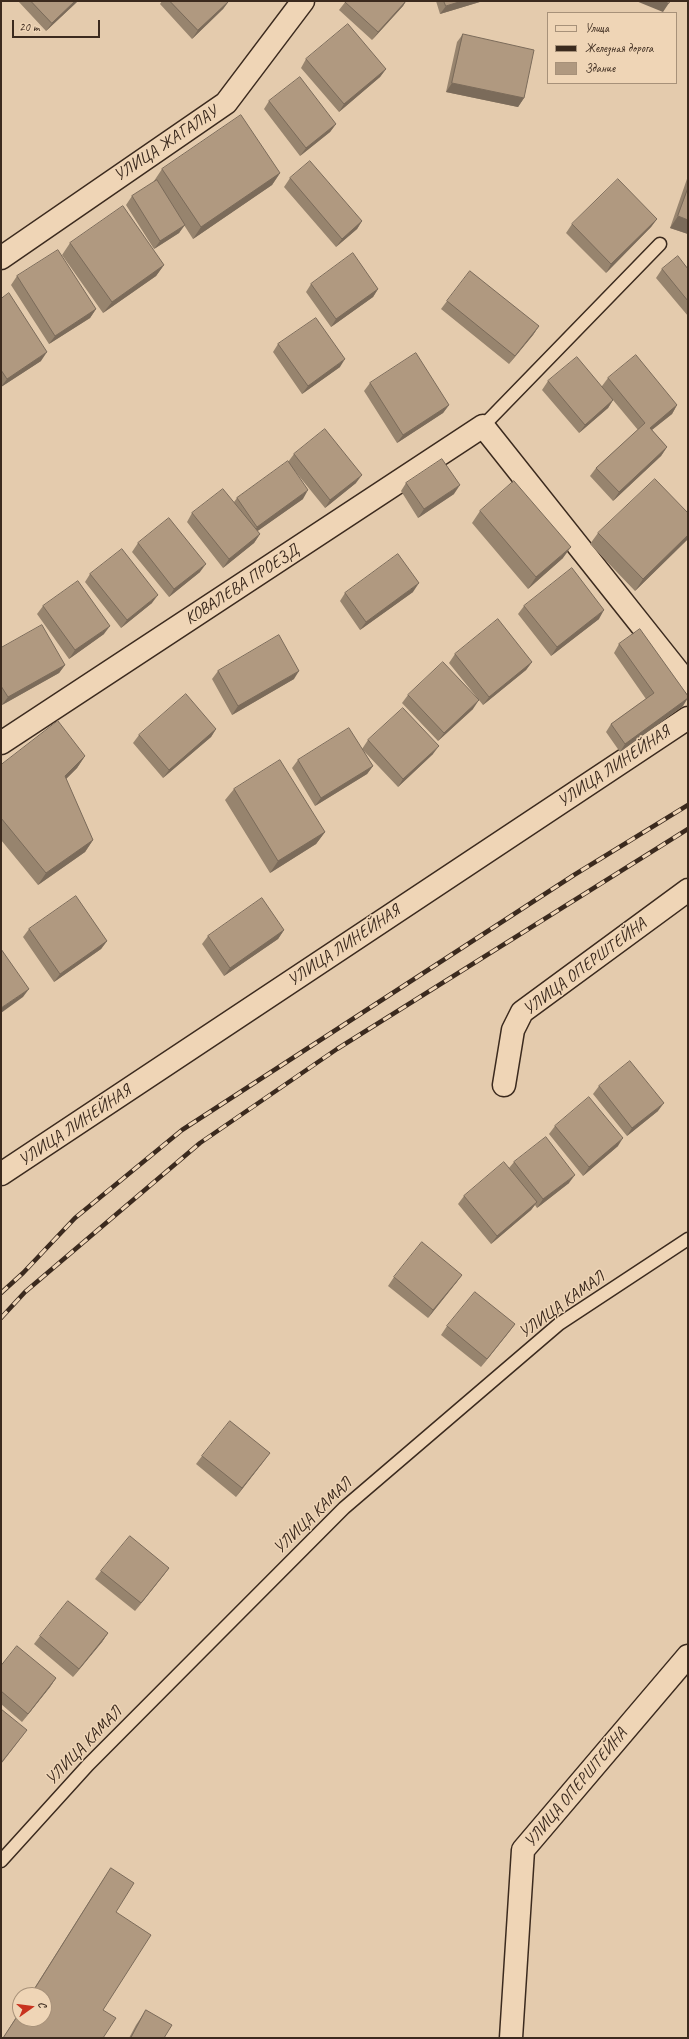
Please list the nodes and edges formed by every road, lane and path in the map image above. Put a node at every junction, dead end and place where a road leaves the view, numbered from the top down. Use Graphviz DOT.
graph roads {
  1 [pos="303,1"];
  2 [pos="660,244"];
  3 [pos="1,258"];
  4 [pos="484,426"];
  5 [pos="688,684"];
  6 [pos="688,718"];
  7 [pos="1,743"];
  8 [pos="688,890"];
  9 [pos="504,1085"];
  10 [pos="1,1174"];
  11 [pos="688,1239"];
  12 [pos="688,1656"];
  13 [pos="1,1861"];
  14 [pos="511,2038"];
  1 -- 3 [label="street, УЛИЦА ЖАГАЛАУ"];
  2 -- 4 [label="lane"];
  4 -- 5 [label="street"];
  4 -- 7 [label="street, КОВАЛЕВА ПРОЕЗД"];
  6 -- 10 [label="street, УЛИЦА ЛИНЕЙНАЯ"];
  8 -- 9 [label="street, УЛИЦА ОПЕРШТЕЙНА"];
  11 -- 13 [label="lane, УЛИЦА КАМАЛ"];
  12 -- 14 [label="street, УЛИЦА ОПЕРШТЕЙНА"];
}
